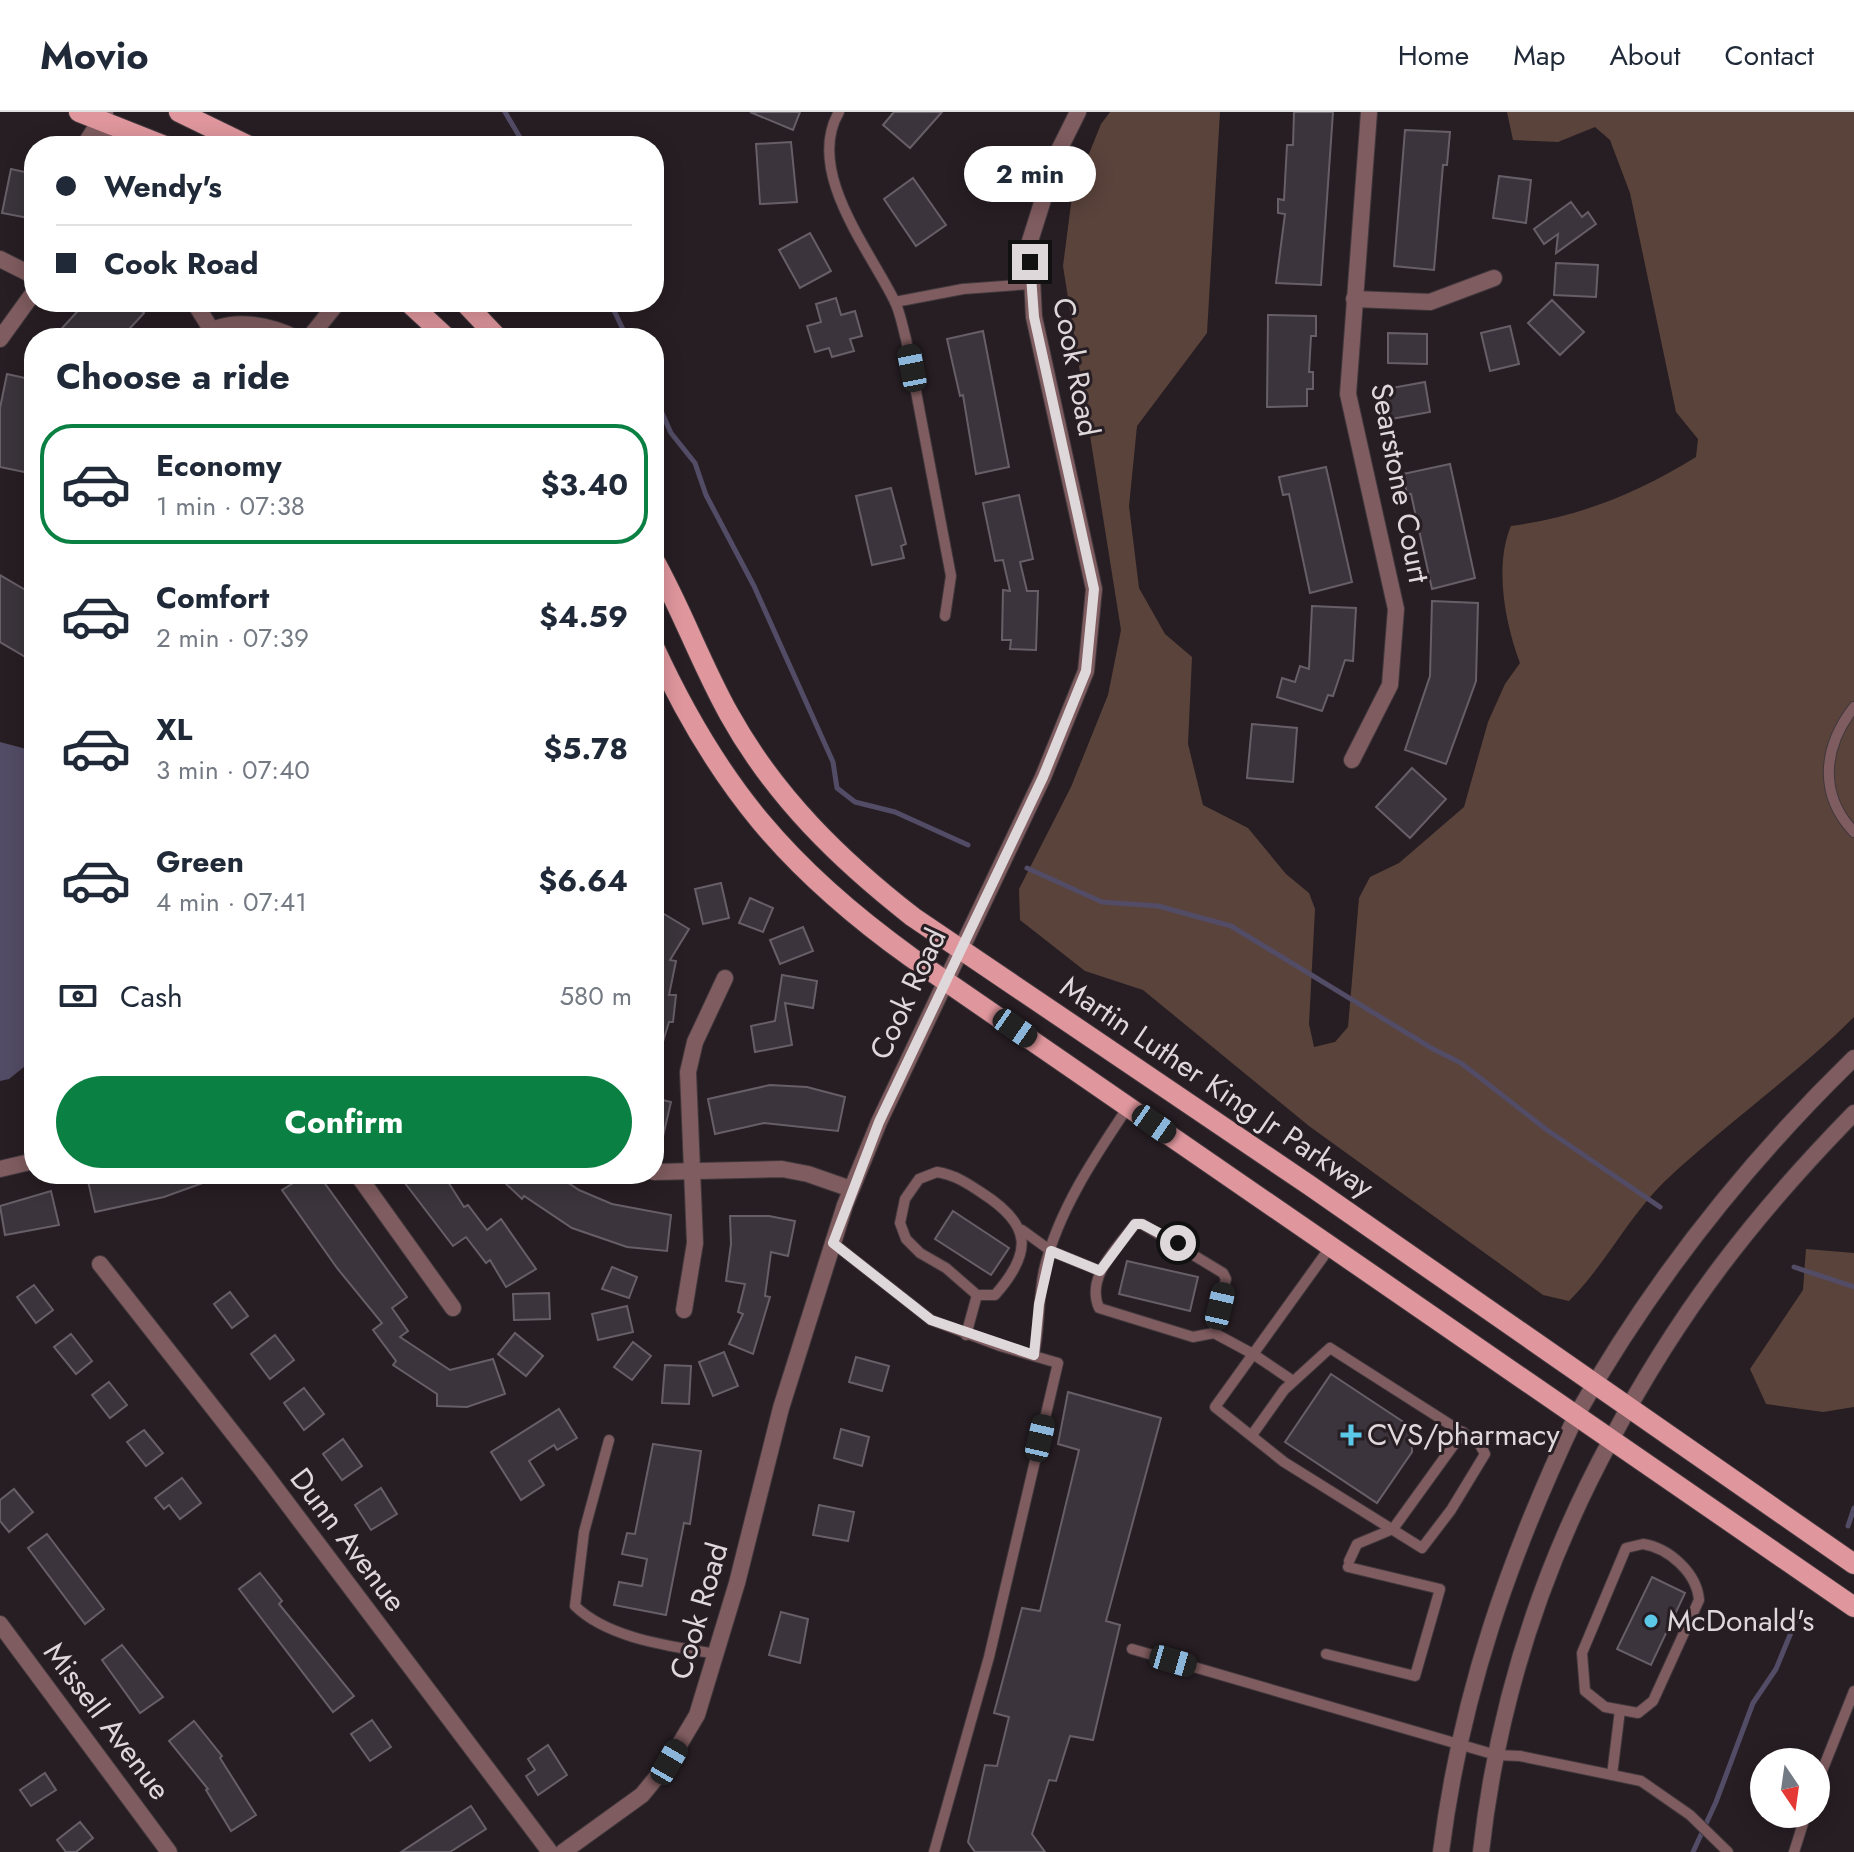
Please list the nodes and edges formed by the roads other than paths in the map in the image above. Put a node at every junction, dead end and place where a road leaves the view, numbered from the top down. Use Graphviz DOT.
graph roads {
  1 [pos="79,112"];
  2 [pos="179,112"];
  3 [pos="839,112"];
  4 [pos="1078,112"];
  5 [pos="1369,112"];
  6 [pos="104,116"];
  7 [pos="91,136"];
  8 [pos="145,136"];
  9 [pos="228,136"];
  10 [pos="0,259"];
  11 [pos="24,271"];
  12 [pos="1494,278"];
  13 [pos="1031,284"];
  14 [pos="1354,299"];
  15 [pos="895,302"];
  16 [pos="24,306"];
  17 [pos="330,312"];
  18 [pos="419,312"];
  19 [pos="473,312"];
  20 [pos="230,328"];
  21 [pos="276,328"];
  22 [pos="317,328"];
  23 [pos="436,328"];
  24 [pos="489,328"];
  25 [pos="0,339"];
  26 [pos="664,581"];
  27 [pos="945,616"];
  28 [pos="664,667"];
  29 [pos="1854,707"];
  30 [pos="1352,760"];
  31 [pos="1854,832"];
  32 [pos="960,948"];
  33 [pos="725,978"];
  34 [pos="945,980"];
  35 [pos="1854,1058"];
  36 [pos="1128,1107"];
  37 [pos="1854,1113"];
  38 [pos="24,1163"];
  39 [pos="0,1169"];
  40 [pos="664,1172"];
  41 [pos="692,1173"];
  42 [pos="364,1184"];
  43 [pos="851,1189"];
  44 [pos="1022,1230"];
  45 [pos="833,1243"];
  46 [pos="1331,1246"];
  47 [pos="1051,1251"];
  48 [pos="100,1264"];
  49 [pos="1100,1271"];
  50 [pos="977,1295"];
  51 [pos="453,1308"];
  52 [pos="684,1310"];
  53 [pos="1214,1333"];
  54 [pos="966,1335"];
  55 [pos="1253,1354"];
  56 [pos="1034,1355"];
  57 [pos="1293,1381"];
  58 [pos="1595,1383"];
  59 [pos="1628,1408"];
  60 [pos="1576,1416"];
  61 [pos="1463,1432"];
  62 [pos="1252,1435"];
  63 [pos="1612,1438"];
  64 [pos="609,1440"];
  65 [pos="1393,1529"];
  66 [pos="1854,1564"];
  67 [pos="1854,1607"];
  68 [pos="0,1624"];
  69 [pos="1132,1649"];
  70 [pos="716,1654"];
  71 [pos="1326,1654"];
  72 [pos="1854,1691"];
  73 [pos="1620,1710"];
  74 [pos="1459,1745"];
  75 [pos="1830,1751"];
  76 [pos="1496,1755"];
  77 [pos="1612,1775"];
  78 [pos="1802,1828"];
  79 [pos="169,1852"];
  80 [pos="550,1852"];
  81 [pos="563,1852"];
  82 [pos="934,1852"];
  83 [pos="1441,1852"];
  84 [pos="1481,1852"];
  85 [pos="1728,1852"];
  86 [pos="1794,1852"];
  1 -- 6 [label="main road"];
  2 -- 9 [label="main road"];
  3 -- 15 [label="lane"];
  4 -- 13 [label="street, Cook Road"];
  5 -- 14 [label="street, Searstone Court"];
  6 -- 7 [label="street"];
  6 -- 8 [label="main road"];
  10 -- 11 [label="street"];
  12 -- 14 [label="street"];
  13 -- 15 [label="lane"];
  13 -- 32 [label="street, Cook Road"];
  14 -- 30 [label="street, Searstone Court"];
  15 -- 27 [label="lane"];
  16 -- 25 [label="street"];
  17 -- 22 [label="street"];
  18 -- 23 [label="main road"];
  19 -- 24 [label="main road"];
  20 -- 21 [label="street"];
  26 -- 32 [label="main road, Martin Luther King Jr Parkway"];
  28 -- 34 [label="main road"];
  29 -- 31 [label="lane"];
  32 -- 34 [label="street, Cook Road"];
  32 -- 58 [label="main road, Martin Luther King Jr Parkway"];
  33 -- 41 [label="street"];
  34 -- 36 [label="main road"];
  34 -- 43 [label="street, Cook Road"];
  35 -- 58 [label="street"];
  36 -- 46 [label="main road"];
  36 -- 47 [label="lane"];
  37 -- 59 [label="street"];
  38 -- 39 [label="street"];
  40 -- 41 [label="street"];
  41 -- 43 [label="street"];
  41 -- 52 [label="street"];
  42 -- 51 [label="street"];
  43 -- 45 [label="street, Cook Road"];
  44 -- 47 [label="lane"];
  44 -- 50 [label="lane"];
  44 -- 50 [label="lane"];
  45 -- 54 [label="lane"];
  45 -- 70 [label="street, Cook Road"];
  46 -- 55 [label="lane"];
  46 -- 60 [label="main road"];
  47 -- 49 [label="lane"];
  47 -- 56 [label="lane"];
  48 -- 80 [label="street, Dunn Avenue"];
  49 -- 53 [label="lane"];
  49 -- 53 [label="lane"];
  50 -- 54 [label="lane"];
  53 -- 55 [label="lane"];
  54 -- 56 [label="lane"];
  55 -- 57 [label="lane"];
  55 -- 62 [label="lane"];
  56 -- 82 [label="lane"];
  57 -- 61 [label="lane"];
  57 -- 62 [label="lane"];
  58 -- 59 [label="main road, Martin Luther King Jr Parkway"];
  58 -- 60 [label="street"];
  59 -- 63 [label="street"];
  59 -- 66 [label="main road, Martin Luther King Jr Parkway"];
  60 -- 63 [label="main road"];
  60 -- 74 [label="street"];
  61 -- 65 [label="lane"];
  61 -- 65 [label="lane"];
  62 -- 65 [label="lane"];
  63 -- 67 [label="main road"];
  63 -- 76 [label="street"];
  64 -- 70 [label="lane"];
  65 -- 71 [label="lane"];
  68 -- 79 [label="street, Missell Avenue"];
  69 -- 74 [label="lane"];
  70 -- 81 [label="street, Cook Road"];
  72 -- 75 [label="lane"];
  73 -- 73 [label="lane"];
  73 -- 77 [label="lane"];
  74 -- 76 [label="lane"];
  74 -- 83 [label="street"];
  76 -- 77 [label="lane"];
  76 -- 84 [label="street"];
  77 -- 85 [label="lane"];
  78 -- 86 [label="lane"];
}
